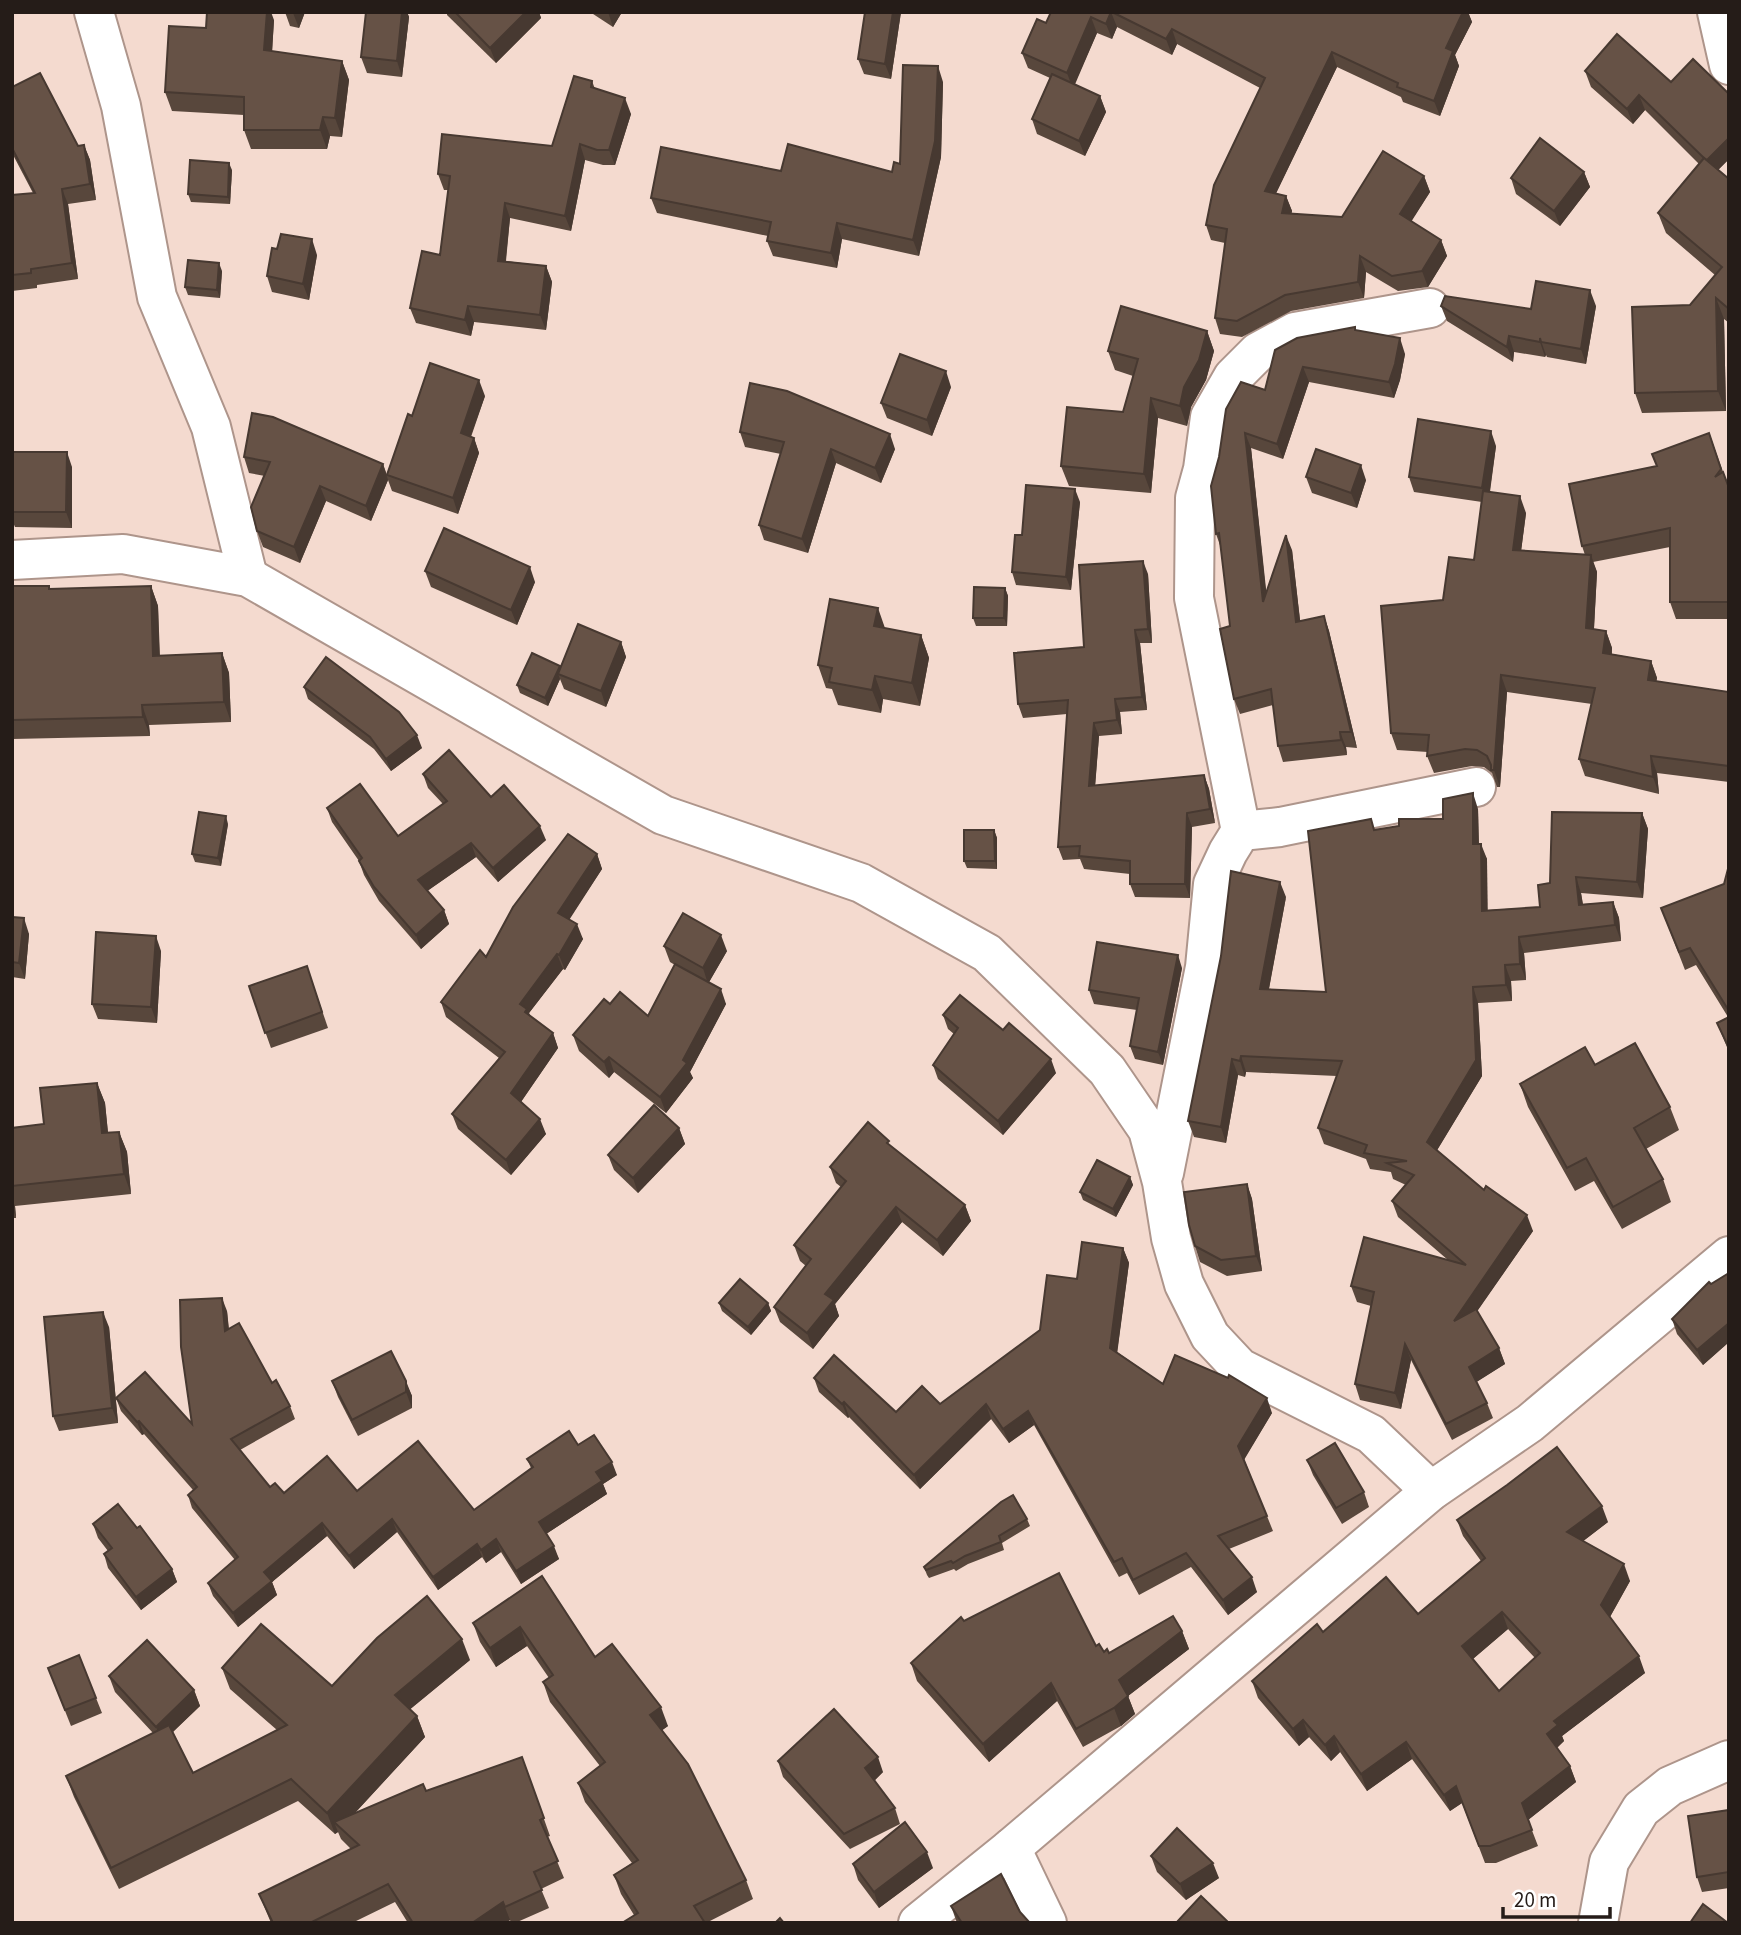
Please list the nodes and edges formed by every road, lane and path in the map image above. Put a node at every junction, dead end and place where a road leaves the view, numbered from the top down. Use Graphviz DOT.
graph roads {
  1 [pos="94,12"];
  2 [pos="1717,12"];
  3 [pos="1729,65"];
  4 [pos="1430,308"];
  5 [pos="19,569"];
  6 [pos="248,577"];
  7 [pos="1476,787"];
  8 [pos="1241,831"];
  9 [pos="1162,1182"];
  10 [pos="1729,1256"];
  11 [pos="1431,1491"];
  12 [pos="1729,1760"];
  13 [pos="1010,1848"];
  14 [pos="918,1923"];
  15 [pos="1047,1923"];
  16 [pos="1598,1923"];
  1 -- 6 [label="street"];
  2 -- 3 [label="street"];
  4 -- 8 [label="street"];
  5 -- 6 [label="street"];
  6 -- 9 [label="street"];
  7 -- 8 [label="street"];
  8 -- 9 [label="street"];
  9 -- 11 [label="street"];
  10 -- 11 [label="street"];
  11 -- 13 [label="street"];
  12 -- 16 [label="street"];
  13 -- 14 [label="street"];
  13 -- 15 [label="street"];
}
